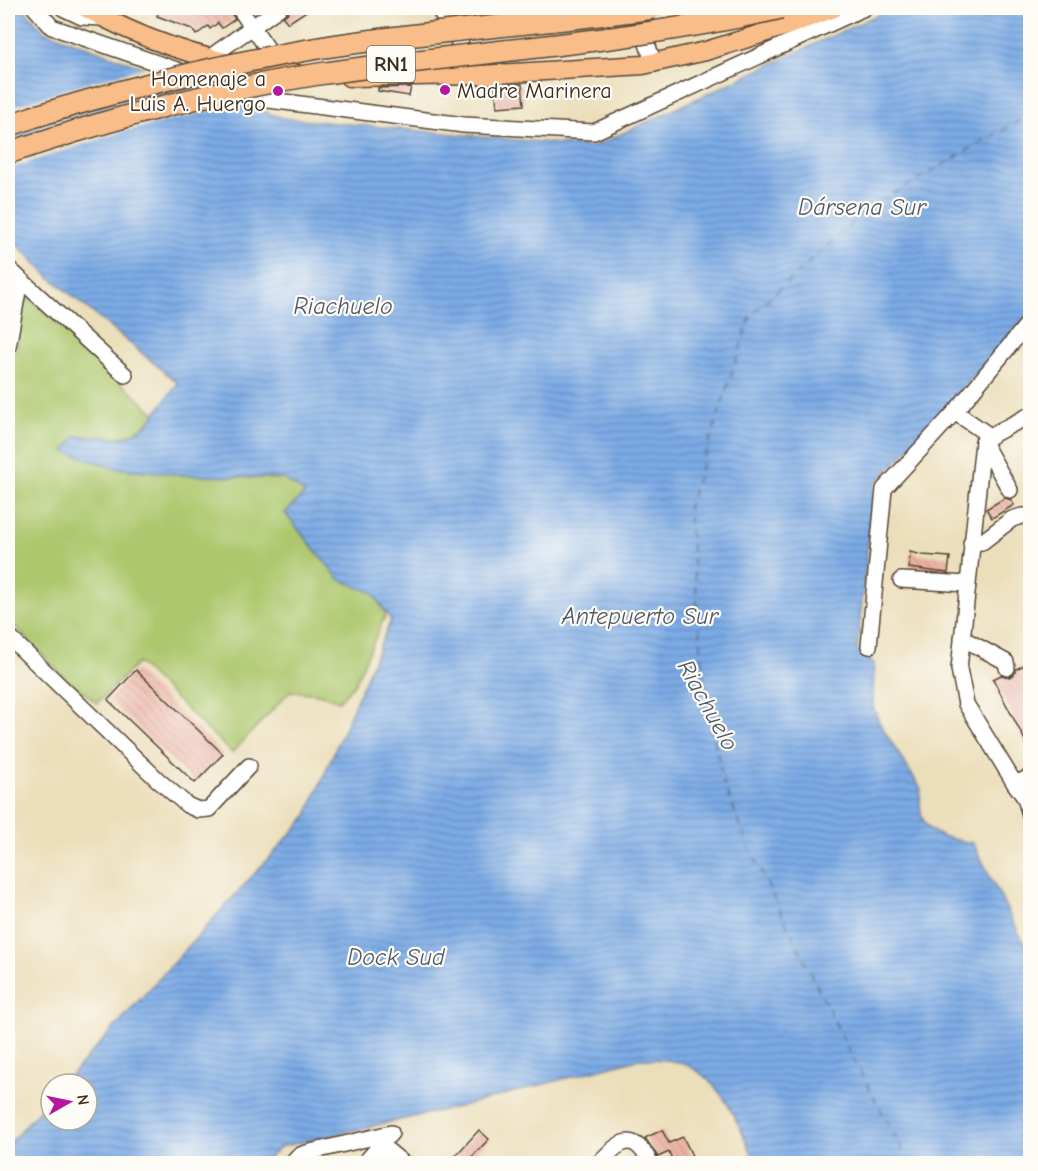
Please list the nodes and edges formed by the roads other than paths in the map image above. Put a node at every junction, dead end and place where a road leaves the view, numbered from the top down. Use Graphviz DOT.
graph roads {
  1 [pos="35,8"];
  2 [pos="63,8"];
  3 [pos="86,8"];
  4 [pos="239,8"];
  5 [pos="279,8"];
  6 [pos="438,8"];
  7 [pos="632,8"];
  8 [pos="653,8"];
  9 [pos="746,8"];
  10 [pos="781,8"];
  11 [pos="834,8"];
  12 [pos="864,8"];
  13 [pos="104,18"];
  14 [pos="252,26"];
  15 [pos="642,29"];
  16 [pos="464,50"];
  17 [pos="209,58"];
  18 [pos="654,64"];
  19 [pos="284,73"];
  20 [pos="479,75"];
  21 [pos="8,126"];
  22 [pos="8,153"];
  23 [pos="8,268"];
  24 [pos="20,280"];
  25 [pos="1030,321"];
  26 [pos="8,347"];
  27 [pos="125,375"];
  28 [pos="955,412"];
  29 [pos="1030,415"];
  30 [pos="986,439"];
  31 [pos="1010,490"];
  32 [pos="1030,516"];
  33 [pos="971,543"];
  34 [pos="901,580"];
  35 [pos="968,584"];
  36 [pos="8,636"];
  37 [pos="962,638"];
  38 [pos="868,646"];
  39 [pos="1007,668"];
  40 [pos="249,766"];
  41 [pos="1030,777"];
  42 [pos="1015,784"];
  43 [pos="1028,798"];
  44 [pos="1030,815"];
  45 [pos="381,1144"];
  46 [pos="291,1163"];
  47 [pos="364,1164"];
  48 [pos="404,1164"];
  49 [pos="598,1164"];
  50 [pos="651,1164"];
  1 -- 12 [label="street"];
  2 -- 13 [label="street"];
  3 -- 13 [label="main road"];
  4 -- 14 [label="street"];
  5 -- 14 [label="street"];
  6 -- 16 [label="street"];
  7 -- 15 [label="street"];
  8 -- 21 [label="highway, RN1, bridge"];
  9 -- 15 [label="main road"];
  10 -- 22 [label="highway, RN1, bridge"];
  11 -- 18 [label="main road"];
  13 -- 17 [label="main road"];
  14 -- 17 [label="street"];
  14 -- 19 [label="street"];
  15 -- 16 [label="main road"];
  15 -- 18 [label="street"];
  16 -- 19 [label="main road"];
  16 -- 20 [label="street"];
  17 -- 19 [label="main road"];
  18 -- 20 [label="main road"];
  19 -- 20 [label="main road"];
  23 -- 24 [label="street"];
  24 -- 26 [label="street"];
  24 -- 27 [label="street"];
  25 -- 28 [label="street"];
  28 -- 30 [label="street"];
  28 -- 38 [label="street"];
  29 -- 30 [label="street"];
  30 -- 31 [label="street"];
  30 -- 33 [label="street"];
  32 -- 33 [label="street"];
  33 -- 35 [label="street"];
  34 -- 35 [label="street"];
  35 -- 37 [label="street"];
  36 -- 40 [label="street"];
  37 -- 39 [label="street"];
  37 -- 42 [label="street"];
  41 -- 42 [label="street"];
  42 -- 43 [label="street"];
  43 -- 44 [label="street"];
  45 -- 46 [label="street"];
  45 -- 47 [label="street"];
  45 -- 48 [label="street"];
  49 -- 50 [label="street"];
}
